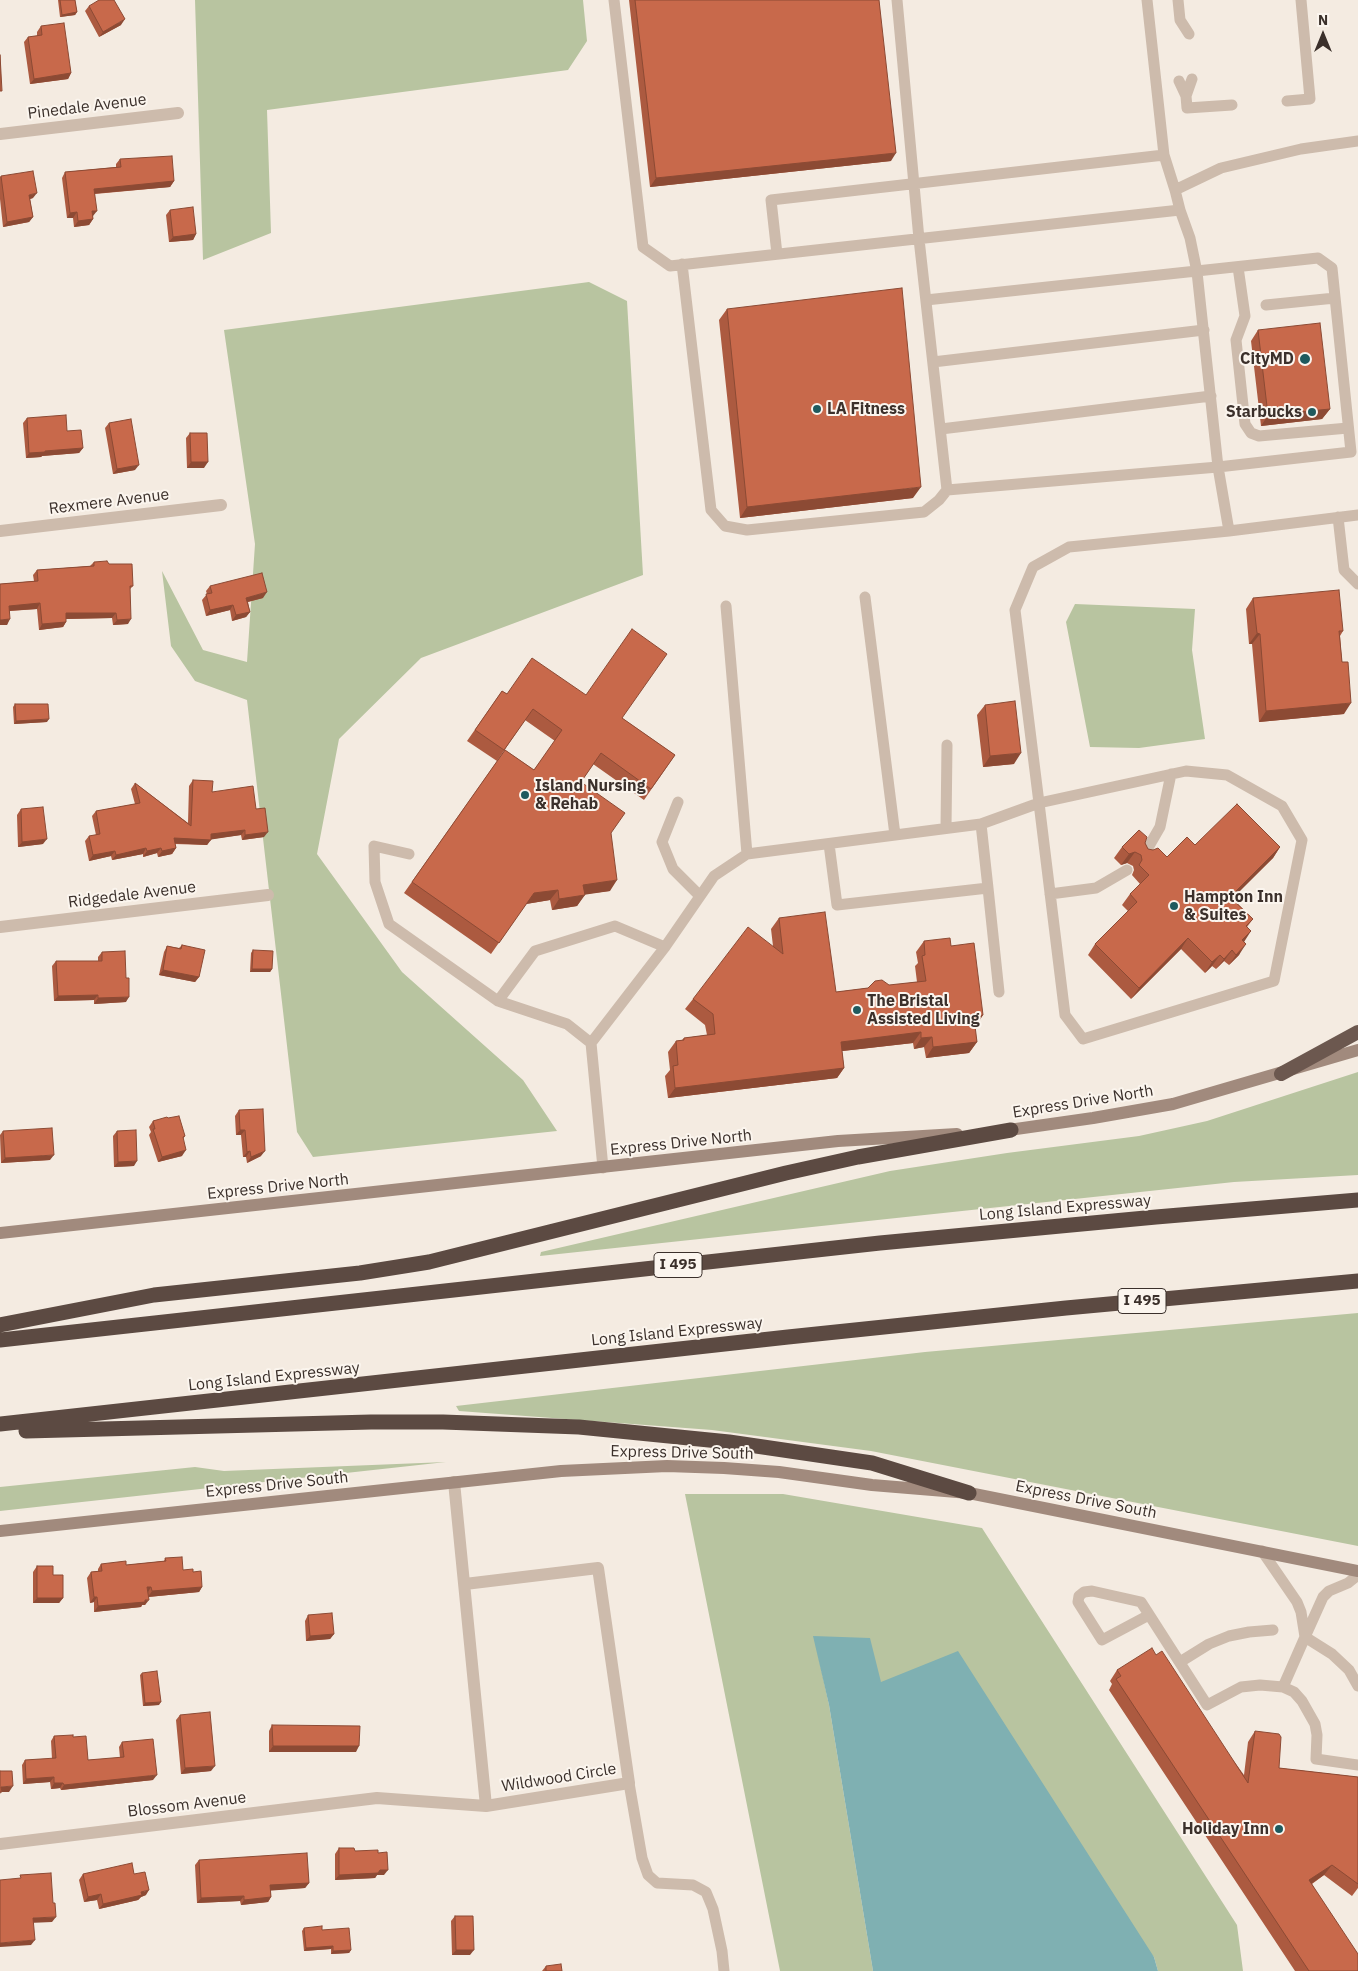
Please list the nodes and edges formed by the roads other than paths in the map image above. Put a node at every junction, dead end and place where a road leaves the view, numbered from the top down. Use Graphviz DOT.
graph roads {
  1 [pos="614,0"];
  2 [pos="897,0"];
  3 [pos="1146,0"];
  4 [pos="1178,0"];
  5 [pos="1301,0"];
  6 [pos="1180,20"];
  7 [pos="1176,34"];
  8 [pos="1189,34"];
  9 [pos="1192,79"];
  10 [pos="1179,81"];
  11 [pos="1186,96"];
  12 [pos="1287,101"];
  13 [pos="1232,105"];
  14 [pos="178,113"];
  15 [pos="0,134"];
  16 [pos="1358,140"];
  17 [pos="1164,155"];
  18 [pos="914,184"];
  19 [pos="1175,190"];
  20 [pos="1180,210"];
  21 [pos="919,238"];
  22 [pos="777,254"];
  23 [pos="682,264"];
  24 [pos="1238,267"];
  25 [pos="1197,272"];
  26 [pos="1335,298"];
  27 [pos="926,300"];
  28 [pos="1266,305"];
  29 [pos="1204,330"];
  30 [pos="933,362"];
  31 [pos="1211,396"];
  32 [pos="1348,428"];
  33 [pos="940,429"];
  34 [pos="1218,467"];
  35 [pos="947,490"];
  36 [pos="221,505"];
  37 [pos="1358,515"];
  38 [pos="1338,517"];
  39 [pos="1229,531"];
  40 [pos="0,532"];
  41 [pos="1358,584"];
  42 [pos="865,597"];
  43 [pos="726,606"];
  44 [pos="947,745"];
  45 [pos="1171,774"];
  46 [pos="678,802"];
  47 [pos="1039,803"];
  48 [pos="981,824"];
  49 [pos="946,828"];
  50 [pos="894,835"];
  51 [pos="829,844"];
  52 [pos="1145,853"];
  53 [pos="409,854"];
  54 [pos="747,854"];
  55 [pos="1127,870"];
  56 [pos="988,888"];
  57 [pos="1050,894"];
  58 [pos="268,895"];
  59 [pos="700,896"];
  60 [pos="0,927"];
  61 [pos="665,947"];
  62 [pos="999,992"];
  63 [pos="498,1001"];
  64 [pos="1358,1032"];
  65 [pos="591,1043"];
  66 [pos="1358,1050"];
  67 [pos="1281,1074"];
  68 [pos="1011,1130"];
  69 [pos="603,1168"];
  70 [pos="1358,1200"];
  71 [pos="0,1233"];
  72 [pos="1358,1281"];
  73 [pos="0,1326"];
  74 [pos="0,1340"];
  75 [pos="0,1424"];
  76 [pos="0,1431"];
  77 [pos="454,1482"];
  78 [pos="969,1493"];
  79 [pos="0,1531"];
  80 [pos="1262,1551"];
  81 [pos="1358,1570"];
  82 [pos="1358,1575"];
  83 [pos="465,1584"];
  84 [pos="1150,1615"];
  85 [pos="1273,1630"];
  86 [pos="1304,1637"];
  87 [pos="1180,1662"];
  88 [pos="1358,1686"];
  89 [pos="1283,1687"];
  90 [pos="1358,1765"];
  91 [pos="630,1783"];
  92 [pos="486,1806"];
  93 [pos="0,1844"];
  94 [pos="724,1971"];
  1 -- 23 [label="lane"];
  2 -- 18 [label="lane"];
  3 -- 17 [label="lane"];
  4 -- 6 [label="lane"];
  5 -- 12 [label="lane"];
  6 -- 7 [label="lane"];
  6 -- 8 [label="lane"];
  9 -- 11 [label="lane"];
  10 -- 11 [label="lane"];
  11 -- 13 [label="lane"];
  14 -- 15 [label="street, Pinedale Avenue"];
  16 -- 19 [label="lane"];
  17 -- 18 [label="lane"];
  17 -- 19 [label="lane"];
  18 -- 21 [label="lane"];
  18 -- 22 [label="lane"];
  19 -- 20 [label="lane"];
  20 -- 21 [label="lane"];
  20 -- 25 [label="lane"];
  21 -- 22 [label="lane"];
  21 -- 27 [label="lane"];
  22 -- 23 [label="lane"];
  23 -- 35 [label="lane"];
  24 -- 25 [label="lane"];
  24 -- 26 [label="lane"];
  24 -- 32 [label="lane"];
  25 -- 27 [label="lane"];
  25 -- 29 [label="lane"];
  26 -- 28 [label="lane"];
  26 -- 32 [label="lane"];
  27 -- 30 [label="lane"];
  29 -- 30 [label="lane"];
  29 -- 31 [label="lane"];
  30 -- 33 [label="lane"];
  31 -- 33 [label="lane"];
  31 -- 34 [label="lane"];
  32 -- 34 [label="lane"];
  33 -- 35 [label="lane"];
  34 -- 35 [label="lane"];
  34 -- 39 [label="lane"];
  36 -- 40 [label="street, Rexmere Avenue"];
  37 -- 38 [label="lane"];
  38 -- 39 [label="lane"];
  38 -- 41 [label="lane"];
  39 -- 47 [label="lane"];
  42 -- 50 [label="lane"];
  43 -- 54 [label="lane"];
  44 -- 49 [label="lane"];
  45 -- 47 [label="lane"];
  45 -- 52 [label="lane"];
  45 -- 57 [label="lane"];
  46 -- 59 [label="lane"];
  47 -- 48 [label="lane"];
  47 -- 57 [label="lane"];
  48 -- 49 [label="lane"];
  48 -- 56 [label="lane"];
  49 -- 50 [label="lane"];
  50 -- 51 [label="lane"];
  51 -- 54 [label="lane"];
  51 -- 56 [label="lane"];
  53 -- 63 [label="lane"];
  54 -- 59 [label="lane"];
  55 -- 57 [label="lane"];
  56 -- 62 [label="lane"];
  58 -- 60 [label="street, Ridgedale Avenue"];
  59 -- 61 [label="lane"];
  61 -- 63 [label="lane"];
  61 -- 65 [label="lane"];
  63 -- 65 [label="lane"];
  64 -- 67 [label="highway"];
  65 -- 69 [label="lane"];
  66 -- 67 [label="main road, Express Drive North"];
  67 -- 68 [label="main road, Express Drive North"];
  68 -- 69 [label="main road, Express Drive North"];
  68 -- 73 [label="highway"];
  69 -- 71 [label="main road, Express Drive North"];
  70 -- 74 [label="highway, Long Island Expressway / I 495"];
  72 -- 75 [label="highway, Long Island Expressway / I 495"];
  76 -- 78 [label="highway"];
  77 -- 78 [label="main road, Express Drive South"];
  77 -- 79 [label="main road, Express Drive South"];
  77 -- 83 [label="street, Wildwood Circle"];
  78 -- 80 [label="main road, Express Drive South"];
  80 -- 81 [label="main road, Express Drive South"];
  80 -- 86 [label="lane"];
  82 -- 86 [label="lane"];
  83 -- 91 [label="street, Wildwood Circle"];
  83 -- 92 [label="street, Wildwood Circle"];
  84 -- 84 [label="lane"];
  84 -- 87 [label="lane"];
  85 -- 87 [label="lane"];
  86 -- 88 [label="lane"];
  86 -- 89 [label="lane"];
  87 -- 89 [label="lane"];
  89 -- 90 [label="lane"];
  91 -- 92 [label="street, Wildwood Circle"];
  91 -- 94 [label="lane"];
  92 -- 93 [label="street, Blossom Avenue"];
}
